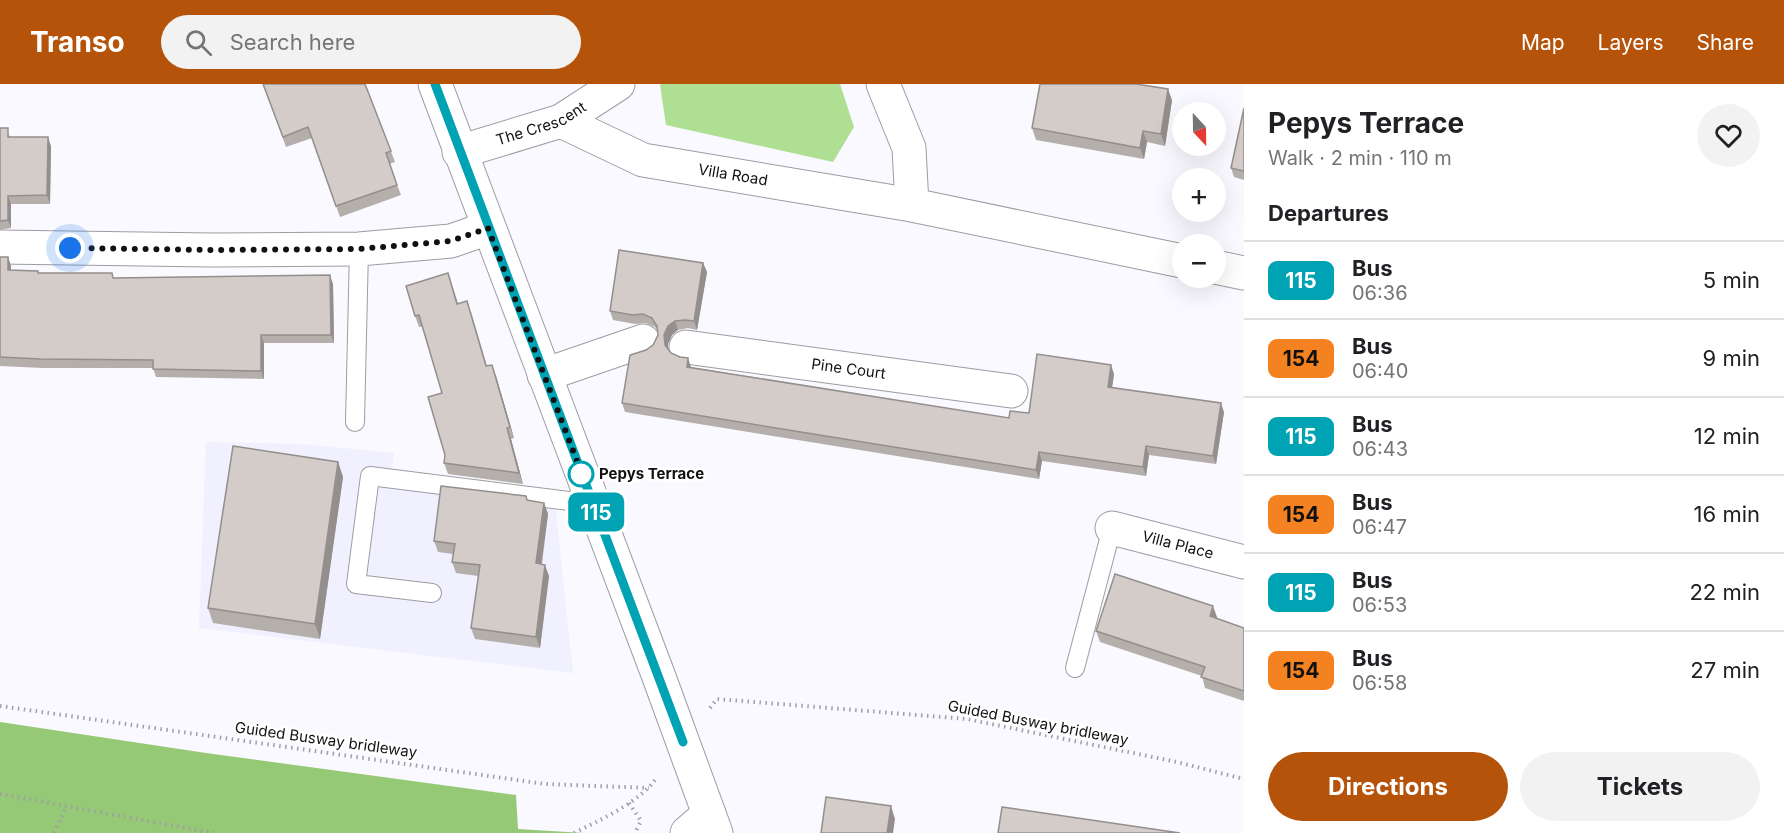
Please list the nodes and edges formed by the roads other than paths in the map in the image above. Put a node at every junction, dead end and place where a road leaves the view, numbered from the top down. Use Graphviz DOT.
graph roads {
  1 [pos="435,84"];
  2 [pos="618,84"];
  3 [pos="884,84"];
  4 [pos="561,121"];
  5 [pos="459,152"];
  6 [pos="912,205"];
  7 [pos="488,228"];
  8 [pos="0,247"];
  9 [pos="359,249"];
  10 [pos="1172,259"];
  11 [pos="1226,269"];
  12 [pos="1244,273"];
  13 [pos="643,341"];
  14 [pos="686,347"];
  15 [pos="544,375"];
  16 [pos="1011,391"];
  17 [pos="356,422"];
  18 [pos="593,504"];
  19 [pos="1112,528"];
  20 [pos="1244,561"];
  21 [pos="432,593"];
  22 [pos="1075,668"];
  23 [pos="704,827"];
  1 -- 5 [label="street"];
  2 -- 4 [label="street, The Crescent"];
  3 -- 6 [label="street"];
  4 -- 5 [label="street, The Crescent"];
  4 -- 6 [label="street, Villa Road"];
  5 -- 7 [label="street"];
  6 -- 10 [label="street, Villa Road"];
  7 -- 9 [label="street"];
  7 -- 15 [label="street"];
  8 -- 9 [label="street"];
  9 -- 17 [label="lane"];
  11 -- 12 [label="street"];
  13 -- 15 [label="street"];
  14 -- 16 [label="street, Pine Court"];
  15 -- 18 [label="street"];
  18 -- 21 [label="lane"];
  18 -- 23 [label="street"];
  19 -- 20 [label="street, Villa Place"];
  19 -- 22 [label="lane"];
}
